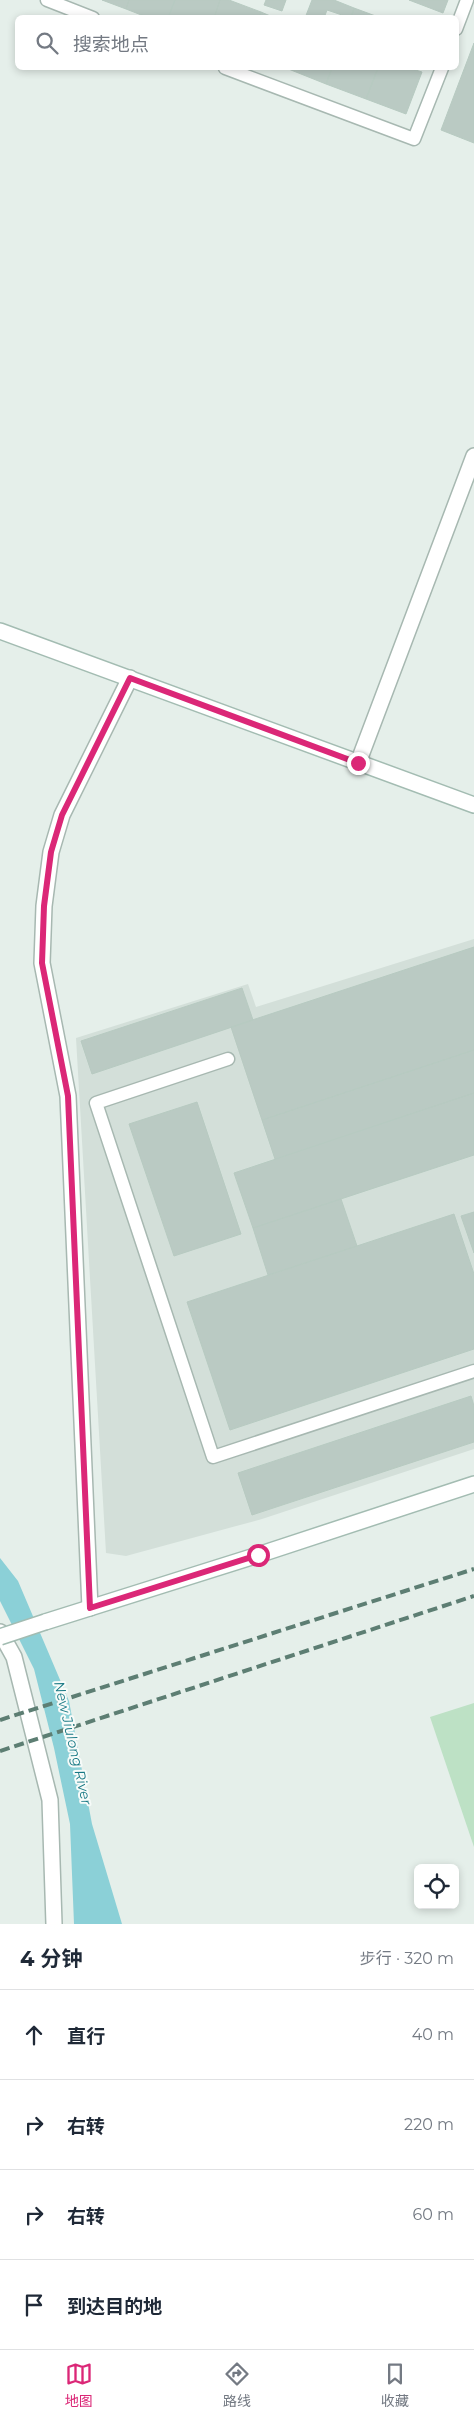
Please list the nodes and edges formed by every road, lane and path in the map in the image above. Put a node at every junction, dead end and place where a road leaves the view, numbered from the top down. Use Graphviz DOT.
graph roads {
  1 [pos="47,0"];
  2 [pos="468,0"];
  3 [pos="85,15"];
  4 [pos="459,22"];
  5 [pos="230,70"];
  6 [pos="441,70"];
  7 [pos="474,456"];
  8 [pos="0,631"];
  9 [pos="130,678"];
  10 [pos="358,763"];
  11 [pos="474,805"];
  12 [pos="228,1059"];
  13 [pos="474,1371"];
  14 [pos="474,1484"];
  15 [pos="90,1608"];
  16 [pos="0,1632"];
  17 [pos="0,1637"];
  18 [pos="54,1924"];
  1 -- 3 [label="lane"];
  2 -- 4 [label="lane"];
  5 -- 6 [label="lane"];
  7 -- 10 [label="street"];
  8 -- 9 [label="street"];
  9 -- 10 [label="street"];
  9 -- 15 [label="street"];
  10 -- 11 [label="street"];
  12 -- 13 [label="lane"];
  14 -- 15 [label="street"];
  15 -- 17 [label="street, bridge"];
  16 -- 18 [label="street"];
}
